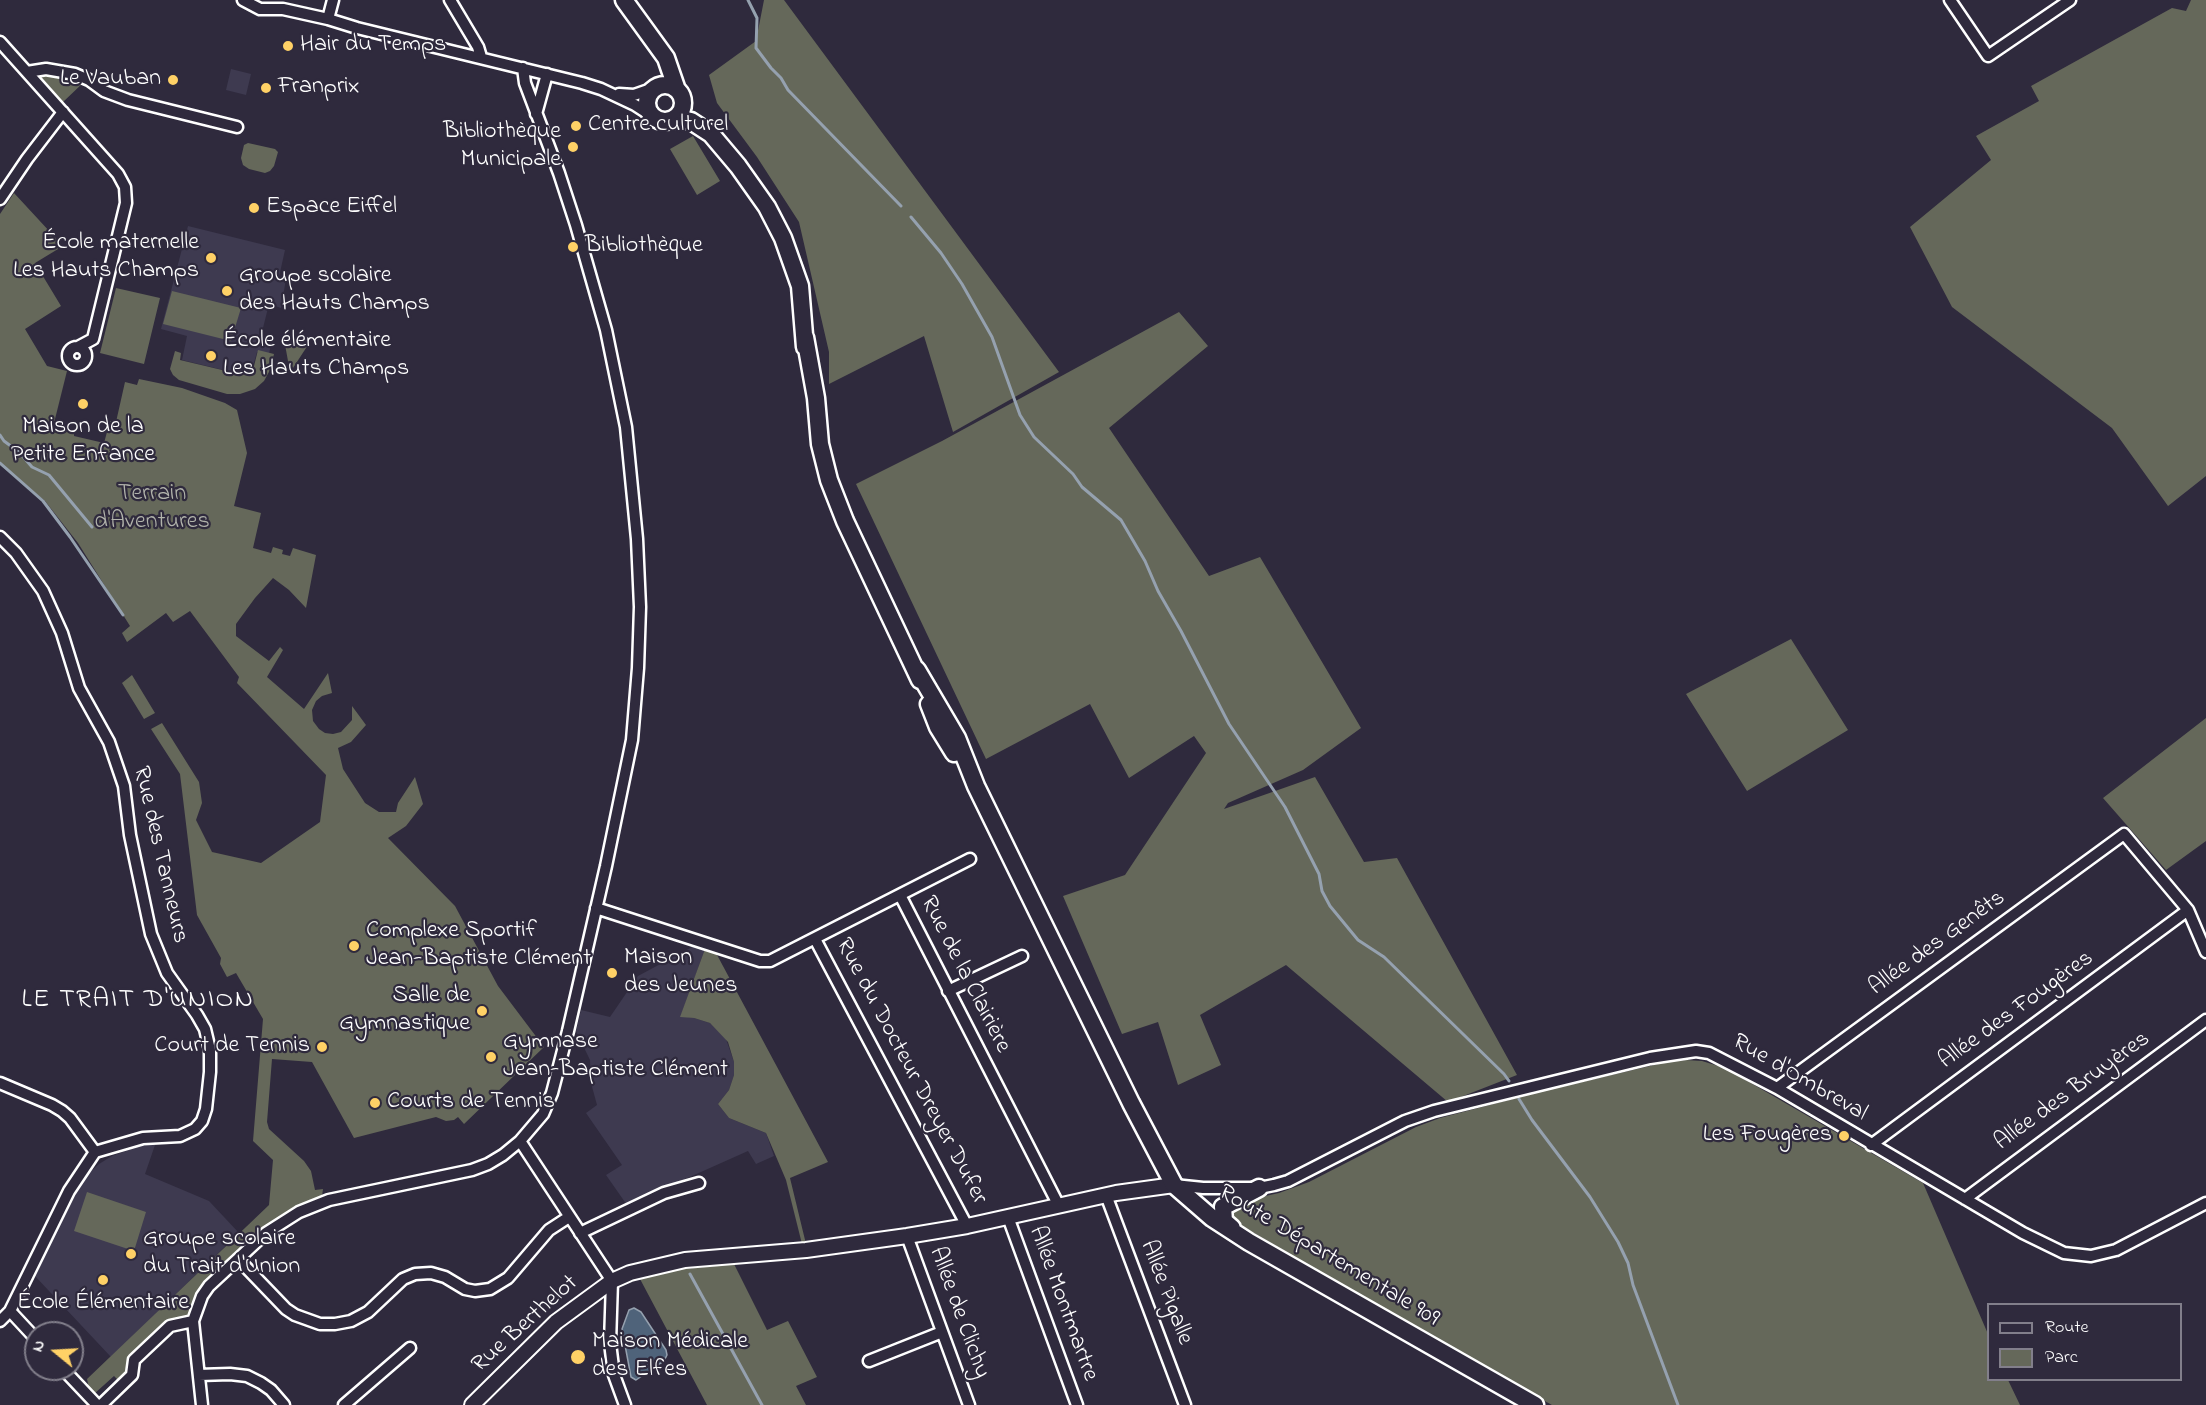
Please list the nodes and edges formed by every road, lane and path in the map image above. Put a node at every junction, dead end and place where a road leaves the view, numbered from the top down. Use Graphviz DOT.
graph roads {
  1 [pos="243,0"];
  2 [pos="333,0"];
  3 [pos="450,0"];
  4 [pos="1950,0"];
  5 [pos="2070,0"];
  6 [pos="629,4"];
  7 [pos="328,19"];
  8 [pos="462,20"];
  9 [pos="648,34"];
  10 [pos="0,42"];
  11 [pos="464,53"];
  12 [pos="481,57"];
  13 [pos="522,68"];
  14 [pos="27,72"];
  15 [pos="547,74"];
  16 [pos="654,88"];
  17 [pos="601,89"];
  18 [pos="680,93"];
  19 [pos="63,112"];
  20 [pos="536,114"];
  21 [pos="652,116"];
  22 [pos="670,120"];
  23 [pos="237,127"];
  24 [pos="738,166"];
  25 [pos="0,199"];
  26 [pos="78,347"];
  27 [pos="0,537"];
  28 [pos="970,859"];
  29 [pos="900,895"];
  30 [pos="596,908"];
  31 [pos="2188,910"];
  32 [pos="815,939"];
  33 [pos="2206,952"];
  34 [pos="1022,956"];
  35 [pos="948,991"];
  36 [pos="2206,1020"];
  37 [pos="0,1083"];
  38 [pos="1777,1088"];
  39 [pos="520,1141"];
  40 [pos="1871,1145"];
  41 [pos="95,1152"];
  42 [pos="699,1183"];
  43 [pos="1174,1185"];
  44 [pos="1259,1188"];
  45 [pos="1106,1195"];
  46 [pos="1965,1199"];
  47 [pos="2206,1203"];
  48 [pos="1059,1206"];
  49 [pos="569,1217"];
  50 [pos="1008,1217"];
  51 [pos="968,1226"];
  52 [pos="580,1233"];
  53 [pos="907,1236"];
  54 [pos="1249,1242"];
  55 [pos="238,1259"];
  56 [pos="612,1281"];
  57 [pos="10,1311"];
  58 [pos="0,1321"];
  59 [pos="193,1321"];
  60 [pos="24,1326"];
  61 [pos="942,1332"];
  62 [pos="411,1348"];
  63 [pos="869,1361"];
  64 [pos="199,1375"];
  65 [pos="74,1381"];
  66 [pos="96,1405"];
  67 [pos="102,1405"];
  68 [pos="202,1405"];
  69 [pos="285,1405"];
  70 [pos="344,1405"];
  71 [pos="472,1405"];
  72 [pos="625,1405"];
  73 [pos="969,1405"];
  74 [pos="1077,1405"];
  75 [pos="1185,1405"];
  76 [pos="1535,1405"];
  1 -- 7 [label="street"];
  2 -- 7 [label="street"];
  3 -- 8 [label="street"];
  4 -- 5 [label="street"];
  6 -- 9 [label="main road"];
  7 -- 11 [label="street"];
  8 -- 11 [label="street"];
  8 -- 12 [label="street"];
  9 -- 16 [label="main road"];
  9 -- 18 [label="main road"];
  10 -- 14 [label="street"];
  11 -- 12 [label="street"];
  12 -- 13 [label="street"];
  13 -- 15 [label="street"];
  13 -- 20 [label="street"];
  14 -- 19 [label="street"];
  14 -- 23 [label="street"];
  15 -- 17 [label="street"];
  15 -- 20 [label="street"];
  16 -- 17 [label="street"];
  16 -- 18 [label="main road"];
  16 -- 21 [label="main road"];
  17 -- 21 [label="street"];
  18 -- 22 [label="main road"];
  18 -- 24 [label="main road"];
  19 -- 25 [label="street"];
  19 -- 26 [label="street"];
  20 -- 30 [label="street"];
  21 -- 22 [label="main road"];
  22 -- 24 [label="main road"];
  24 -- 43 [label="main road, Route Départementale 909"];
  27 -- 41 [label="street, Rue des Tanneurs"];
  28 -- 29 [label="street"];
  29 -- 32 [label="street, Rue de la Clairière"];
  29 -- 35 [label="street, Rue de la Clairière"];
  30 -- 32 [label="street, Rue de la Clairière"];
  30 -- 39 [label="street"];
  31 -- 33 [label="street"];
  31 -- 38 [label="street, Allée des Genêts"];
  31 -- 40 [label="street, Allée des Fougères"];
  32 -- 51 [label="street, Rue du Docteur Dreyer Dufer"];
  34 -- 35 [label="street"];
  35 -- 48 [label="street, Rue de la Clairière"];
  36 -- 46 [label="street, Allée des Bruyères"];
  37 -- 41 [label="street"];
  38 -- 40 [label="street, Rue d'Ombreval"];
  38 -- 44 [label="street, Rue d'Ombreval"];
  39 -- 49 [label="street"];
  39 -- 55 [label="street"];
  40 -- 46 [label="street, Rue d'Ombreval"];
  41 -- 57 [label="street"];
  42 -- 52 [label="street"];
  43 -- 44 [label="street, Rue d'Ombreval"];
  43 -- 45 [label="street, Rue Berthelot"];
  43 -- 54 [label="main road, Route Départementale 909"];
  44 -- 54 [label="main road"];
  45 -- 48 [label="street, Rue Berthelot"];
  45 -- 75 [label="street, Allée Pigalle"];
  46 -- 47 [label="street, Rue d'Ombreval"];
  48 -- 50 [label="street, Rue Berthelot"];
  49 -- 52 [label="street"];
  49 -- 55 [label="street"];
  50 -- 51 [label="street, Rue Berthelot"];
  50 -- 74 [label="street, Allée Montmartre"];
  51 -- 53 [label="street, Rue Berthelot"];
  52 -- 56 [label="street"];
  53 -- 56 [label="street, Rue Berthelot"];
  53 -- 61 [label="street, Allée de Clichy"];
  54 -- 76 [label="main road, Route Départementale 909"];
  55 -- 59 [label="street"];
  56 -- 71 [label="street, Rue Berthelot"];
  56 -- 72 [label="street"];
  57 -- 58 [label="street"];
  57 -- 60 [label="street"];
  59 -- 64 [label="street"];
  59 -- 67 [label="street"];
  61 -- 63 [label="street"];
  61 -- 73 [label="street, Allée de Clichy"];
  62 -- 70 [label="street"];
  64 -- 68 [label="street"];
  64 -- 69 [label="street"];
  65 -- 66 [label="street"];
}
